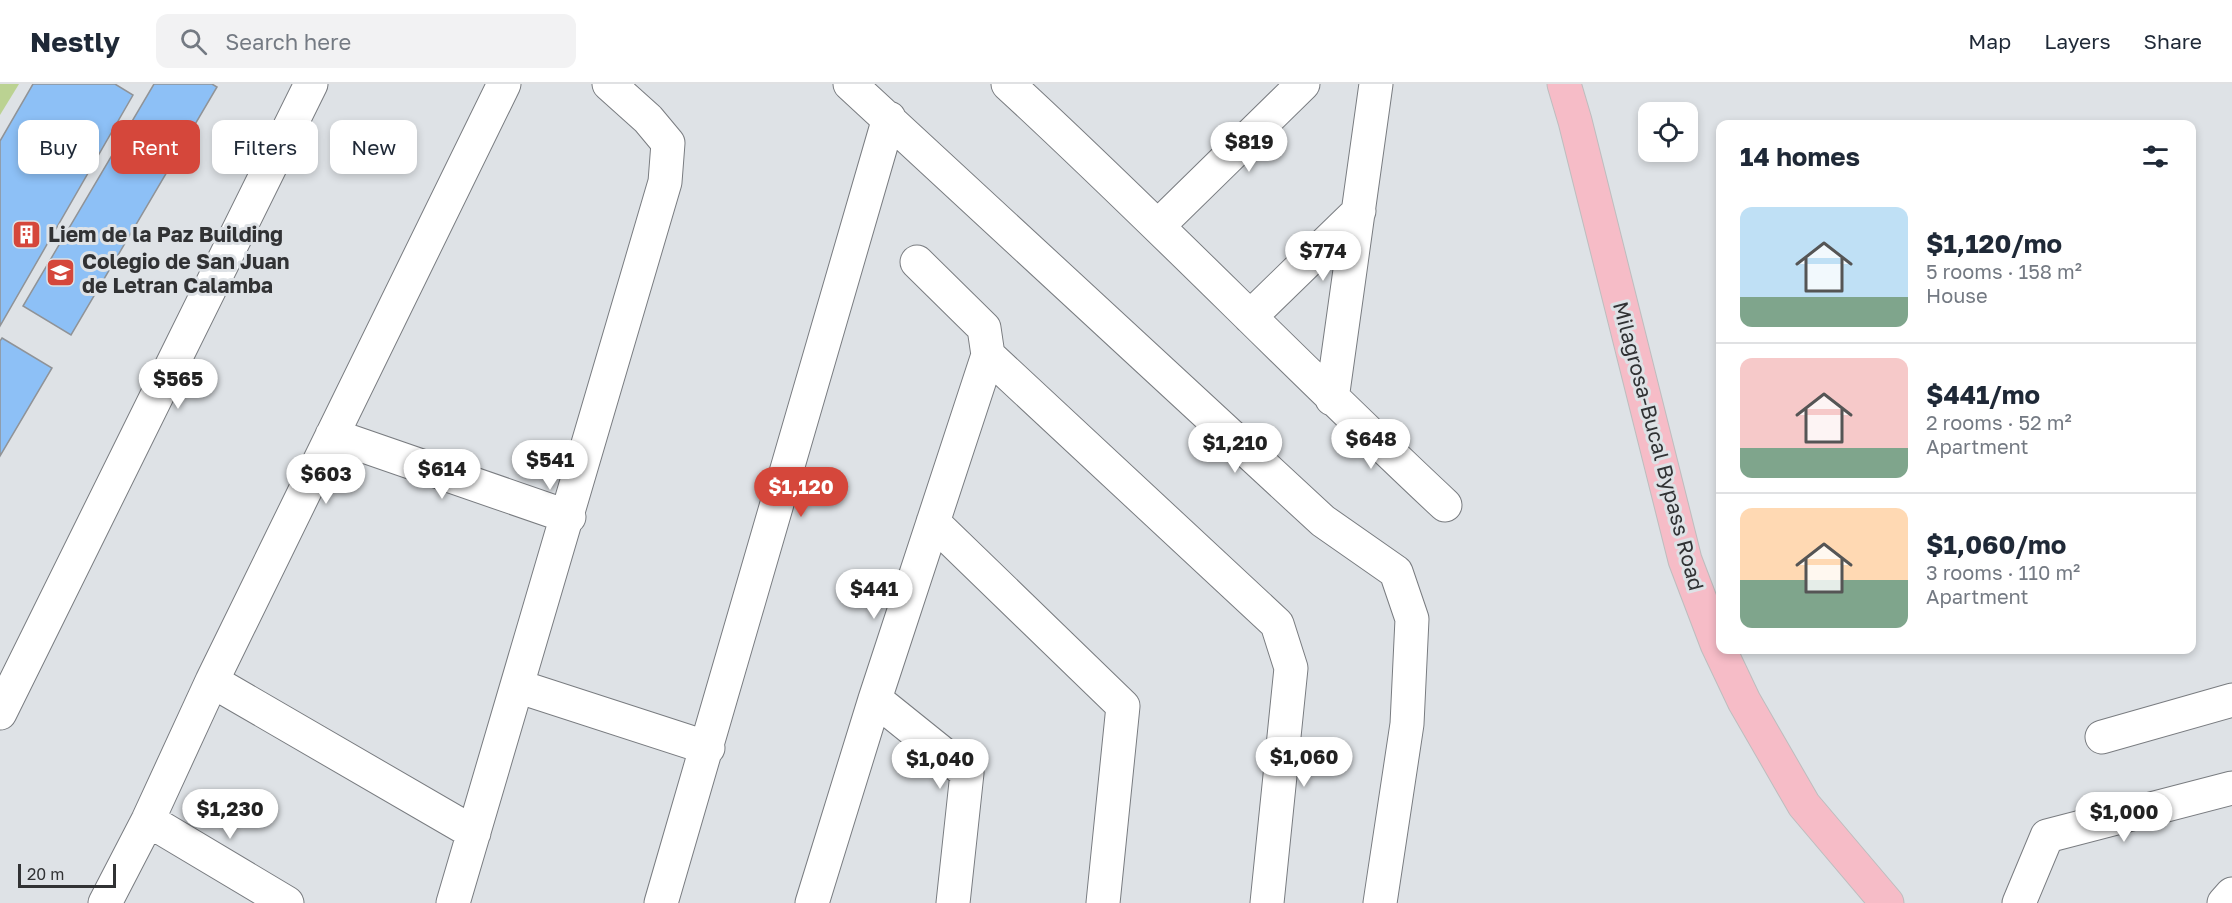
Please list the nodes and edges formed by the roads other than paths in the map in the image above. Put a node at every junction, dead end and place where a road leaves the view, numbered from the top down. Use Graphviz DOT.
graph roads {
  1 [pos="311,84"];
  2 [pos="504,84"];
  3 [pos="609,84"];
  4 [pos="850,84"];
  5 [pos="1303,84"];
  6 [pos="1376,84"];
  7 [pos="1564,84"];
  8 [pos="1028,90"];
  9 [pos="889,118"];
  10 [pos="1359,211"];
  11 [pos="1159,225"];
  12 [pos="917,262"];
  13 [pos="1250,317"];
  14 [pos="988,355"];
  15 [pos="1332,399"];
  16 [pos="332,435"];
  17 [pos="1445,505"];
  18 [pos="569,517"];
  19 [pos="933,522"];
  20 [pos="1716,641"];
  21 [pos="1722,654"];
  22 [pos="212,681"];
  23 [pos="517,686"];
  24 [pos="875,699"];
  25 [pos="2232,700"];
  26 [pos="0,713"];
  27 [pos="2102,736"];
  28 [pos="708,748"];
  29 [pos="2232,788"];
  30 [pos="148,820"];
  31 [pos="474,833"];
  32 [pos="2232,894"];
  33 [pos="2030,898"];
  34 [pos="105,903"];
  35 [pos="286,903"];
  36 [pos="453,903"];
  37 [pos="662,903"];
  38 [pos="812,903"];
  39 [pos="954,903"];
  40 [pos="1104,903"];
  41 [pos="1267,903"];
  42 [pos="1380,903"];
  43 [pos="1887,903"];
  44 [pos="2224,903"];
  1 -- 26 [label="street"];
  2 -- 16 [label="street"];
  3 -- 18 [label="street"];
  4 -- 9 [label="street"];
  5 -- 11 [label="street"];
  6 -- 10 [label="street"];
  7 -- 20 [label="main road, Milagrosa-Bucal Bypass Road"];
  8 -- 11 [label="street"];
  9 -- 28 [label="street"];
  9 -- 42 [label="street"];
  10 -- 13 [label="street"];
  10 -- 15 [label="street"];
  11 -- 13 [label="street"];
  12 -- 14 [label="street"];
  13 -- 15 [label="street"];
  14 -- 19 [label="street"];
  14 -- 41 [label="street"];
  15 -- 17 [label="street"];
  16 -- 18 [label="street"];
  16 -- 22 [label="street"];
  18 -- 23 [label="street"];
  19 -- 24 [label="street"];
  19 -- 40 [label="street"];
  21 -- 43 [label="main road, Milagrosa-Bucal Bypass Road"];
  22 -- 30 [label="street"];
  22 -- 31 [label="street"];
  23 -- 28 [label="street"];
  23 -- 31 [label="street"];
  24 -- 38 [label="street"];
  24 -- 39 [label="street"];
  25 -- 27 [label="street"];
  28 -- 37 [label="street"];
  29 -- 33 [label="street"];
  30 -- 34 [label="street"];
  30 -- 35 [label="street"];
  31 -- 36 [label="street"];
  32 -- 44 [label="street"];
}
